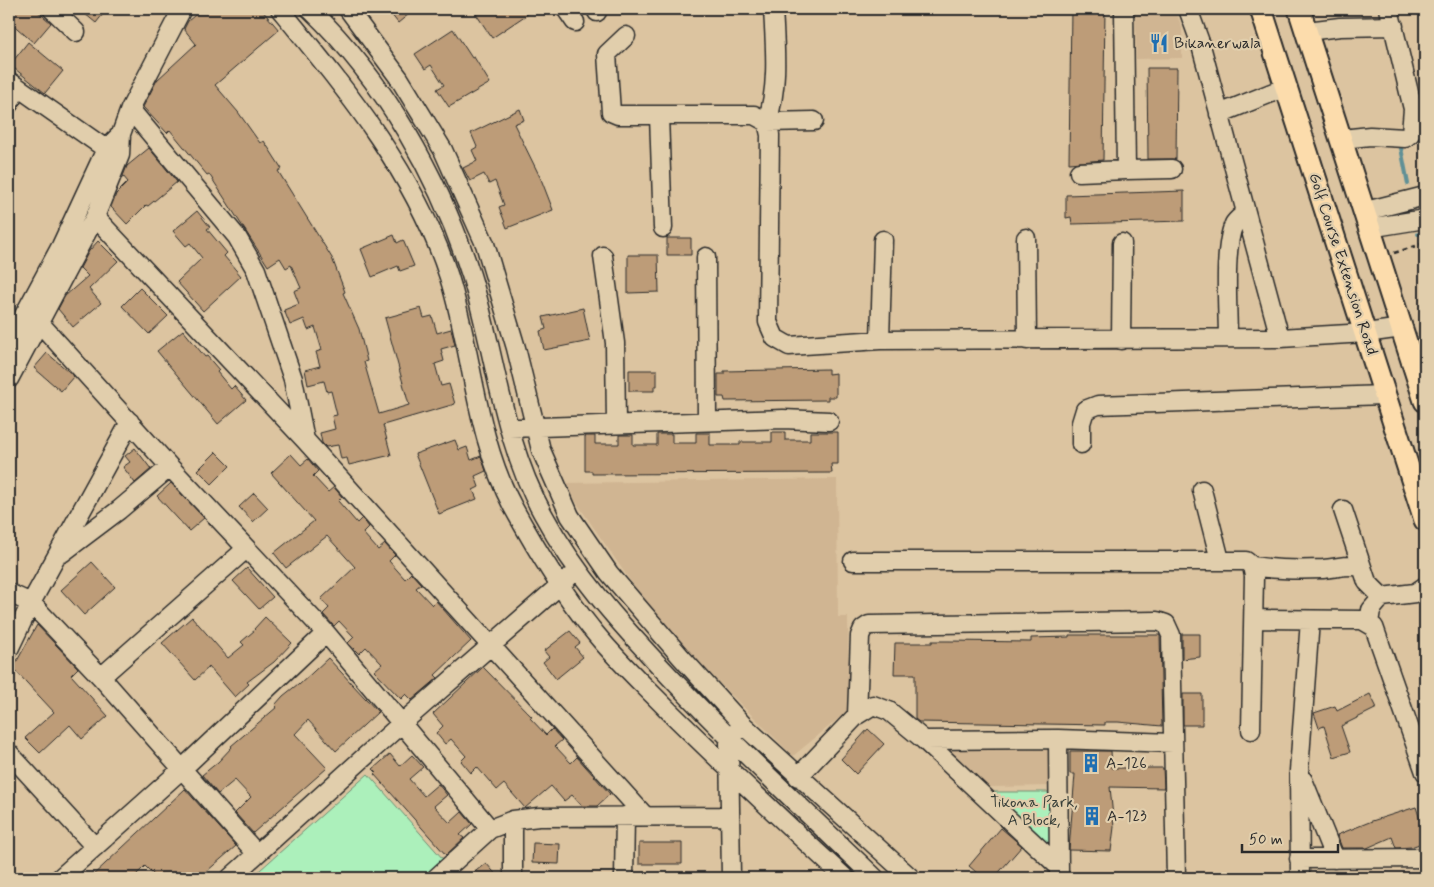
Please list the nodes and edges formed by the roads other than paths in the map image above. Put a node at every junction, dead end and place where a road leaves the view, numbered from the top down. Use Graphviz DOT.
graph roads {
  1 [pos="52,9"];
  2 [pos="182,9"];
  3 [pos="280,9"];
  4 [pos="310,9"];
  5 [pos="348,9"];
  6 [pos="773,9"];
  7 [pos="1124,9"];
  8 [pos="1188,9"];
  9 [pos="1261,9"];
  10 [pos="1299,9"];
  11 [pos="1389,9"];
  12 [pos="1394,26"];
  13 [pos="1307,31"];
  14 [pos="76,32"];
  15 [pos="626,36"];
  16 [pos="13,85"];
  17 [pos="1286,87"];
  18 [pos="9,104"];
  19 [pos="130,109"];
  20 [pos="1219,114"];
  21 [pos="659,116"];
  22 [pos="814,121"];
  23 [pos="767,122"];
  24 [pos="121,134"];
  25 [pos="1342,139"];
  26 [pos="106,149"];
  27 [pos="1172,169"];
  28 [pos="1126,170"];
  29 [pos="1078,172"];
  30 [pos="1425,196"];
  31 [pos="1245,213"];
  32 [pos="95,217"];
  33 [pos="1425,219"];
  34 [pos="1368,220"];
  35 [pos="663,228"];
  36 [pos="1026,238"];
  37 [pos="883,240"];
  38 [pos="1122,243"];
  39 [pos="603,256"];
  40 [pos="706,257"];
  41 [pos="33,315"];
  42 [pos="1402,328"];
  43 [pos="1366,333"];
  44 [pos="1228,338"];
  45 [pos="1280,338"];
  46 [pos="880,340"];
  47 [pos="1027,340"];
  48 [pos="1120,340"];
  49 [pos="9,343"];
  50 [pos="9,379"];
  51 [pos="1423,388"];
  52 [pos="1384,395"];
  53 [pos="708,421"];
  54 [pos="829,421"];
  55 [pos="130,422"];
  56 [pos="616,424"];
  57 [pos="536,427"];
  58 [pos="509,428"];
  59 [pos="305,440"];
  60 [pos="1081,444"];
  61 [pos="170,467"];
  62 [pos="1202,490"];
  63 [pos="1343,510"];
  64 [pos="1425,520"];
  65 [pos="246,549"];
  66 [pos="58,556"];
  67 [pos="597,556"];
  68 [pos="1220,560"];
  69 [pos="853,561"];
  70 [pos="1252,566"];
  71 [pos="1362,567"];
  72 [pos="577,570"];
  73 [pos="560,585"];
  74 [pos="1425,586"];
  75 [pos="9,592"];
  76 [pos="1382,597"];
  77 [pos="31,603"];
  78 [pos="1254,619"];
  79 [pos="1310,620"];
  80 [pos="1369,623"];
  81 [pos="326,633"];
  82 [pos="491,647"];
  83 [pos="9,649"];
  84 [pos="101,678"];
  85 [pos="857,715"];
  86 [pos="401,724"];
  87 [pos="743,725"];
  88 [pos="1251,730"];
  89 [pos="1058,739"];
  90 [pos="729,740"];
  91 [pos="924,740"];
  92 [pos="1173,743"];
  93 [pos="9,753"];
  94 [pos="181,770"];
  95 [pos="1299,770"];
  96 [pos="730,771"];
  97 [pos="1425,772"];
  98 [pos="798,777"];
  99 [pos="625,816"];
  100 [pos="645,816"];
  101 [pos="730,816"];
  102 [pos="513,820"];
  103 [pos="490,829"];
  104 [pos="96,847"];
  105 [pos="256,853"];
  106 [pos="1425,858"];
  107 [pos="1299,859"];
  108 [pos="1335,859"];
  109 [pos="1059,873"];
  110 [pos="60,878"];
  111 [pos="230,878"];
  112 [pos="436,878"];
  113 [pos="513,878"];
  114 [pos="624,878"];
  115 [pos="731,878"];
  116 [pos="844,878"];
  117 [pos="875,878"];
  118 [pos="911,878"];
  119 [pos="1176,878"];
  120 [pos="1300,878"];
  1 -- 14 [label="street"];
  2 -- 19 [label="street"];
  3 -- 73 [label="street"];
  4 -- 58 [label="street"];
  5 -- 57 [label="street"];
  6 -- 23 [label="street"];
  7 -- 28 [label="street"];
  8 -- 20 [label="street"];
  9 -- 17 [label="main road, Golf Course Extension Road"];
  10 -- 13 [label="main road"];
  11 -- 12 [label="street"];
  12 -- 13 [label="street"];
  12 -- 25 [label="street"];
  13 -- 25 [label="main road"];
  15 -- 21 [label="street"];
  16 -- 18 [label="street"];
  16 -- 26 [label="street"];
  17 -- 20 [label="street"];
  17 -- 43 [label="main road, Golf Course Extension Road"];
  19 -- 24 [label="street"];
  19 -- 59 [label="street"];
  20 -- 31 [label="street"];
  21 -- 23 [label="street"];
  21 -- 35 [label="street"];
  22 -- 23 [label="street"];
  23 -- 46 [label="street"];
  24 -- 26 [label="street"];
  24 -- 32 [label="street"];
  25 -- 34 [label="main road"];
  26 -- 41 [label="street"];
  27 -- 28 [label="street"];
  28 -- 29 [label="street"];
  30 -- 34 [label="street"];
  31 -- 44 [label="street"];
  31 -- 45 [label="street"];
  32 -- 41 [label="street"];
  32 -- 59 [label="street"];
  33 -- 34 [label="street"];
  34 -- 42 [label="main road"];
  36 -- 47 [label="street"];
  37 -- 46 [label="street"];
  38 -- 48 [label="street"];
  39 -- 56 [label="street"];
  40 -- 53 [label="street"];
  41 -- 49 [label="street"];
  41 -- 50 [label="street"];
  41 -- 55 [label="street"];
  42 -- 43 [label="street"];
  42 -- 51 [label="main road"];
  43 -- 45 [label="street"];
  43 -- 52 [label="main road, Golf Course Extension Road"];
  44 -- 45 [label="street"];
  44 -- 48 [label="street"];
  46 -- 47 [label="street"];
  47 -- 48 [label="street"];
  52 -- 60 [label="street"];
  52 -- 64 [label="main road, Golf Course Extension Road"];
  53 -- 54 [label="street"];
  53 -- 56 [label="street"];
  55 -- 61 [label="street"];
  55 -- 66 [label="street"];
  56 -- 57 [label="street"];
  57 -- 58 [label="street"];
  57 -- 67 [label="street"];
  58 -- 72 [label="street"];
  59 -- 82 [label="street"];
  61 -- 65 [label="street"];
  61 -- 66 [label="street"];
  62 -- 68 [label="street"];
  63 -- 71 [label="street"];
  65 -- 81 [label="street"];
  65 -- 84 [label="street"];
  66 -- 77 [label="street"];
  67 -- 72 [label="street"];
  67 -- 87 [label="street"];
  68 -- 69 [label="street"];
  68 -- 70 [label="street"];
  70 -- 71 [label="street"];
  70 -- 78 [label="street"];
  71 -- 76 [label="street"];
  72 -- 73 [label="street"];
  72 -- 90 [label="street"];
  73 -- 82 [label="street"];
  73 -- 96 [label="street"];
  74 -- 76 [label="street"];
  75 -- 77 [label="street"];
  76 -- 80 [label="street"];
  77 -- 83 [label="street"];
  77 -- 84 [label="street"];
  78 -- 79 [label="street"];
  78 -- 88 [label="street"];
  79 -- 80 [label="street"];
  79 -- 95 [label="street"];
  80 -- 97 [label="street"];
  81 -- 86 [label="street"];
  81 -- 94 [label="street"];
  82 -- 86 [label="street"];
  82 -- 100 [label="street"];
  84 -- 94 [label="street"];
  85 -- 91 [label="street"];
  85 -- 92 [label="street"];
  85 -- 98 [label="street"];
  86 -- 103 [label="street"];
  86 -- 105 [label="street"];
  87 -- 90 [label="street"];
  87 -- 98 [label="street"];
  89 -- 91 [label="street"];
  89 -- 92 [label="street"];
  89 -- 109 [label="street"];
  90 -- 96 [label="street"];
  90 -- 117 [label="street"];
  91 -- 109 [label="street"];
  92 -- 119 [label="street"];
  93 -- 104 [label="street"];
  94 -- 104 [label="street"];
  94 -- 105 [label="street"];
  95 -- 107 [label="street"];
  95 -- 108 [label="street"];
  96 -- 101 [label="street"];
  96 -- 116 [label="street"];
  98 -- 118 [label="street"];
  99 -- 100 [label="street"];
  99 -- 102 [label="street"];
  99 -- 114 [label="street"];
  100 -- 101 [label="street"];
  101 -- 115 [label="street"];
  102 -- 103 [label="street"];
  102 -- 113 [label="street"];
  103 -- 112 [label="street"];
  104 -- 110 [label="street"];
  105 -- 111 [label="street"];
  106 -- 108 [label="street"];
  107 -- 108 [label="street"];
  107 -- 120 [label="street"];
}
